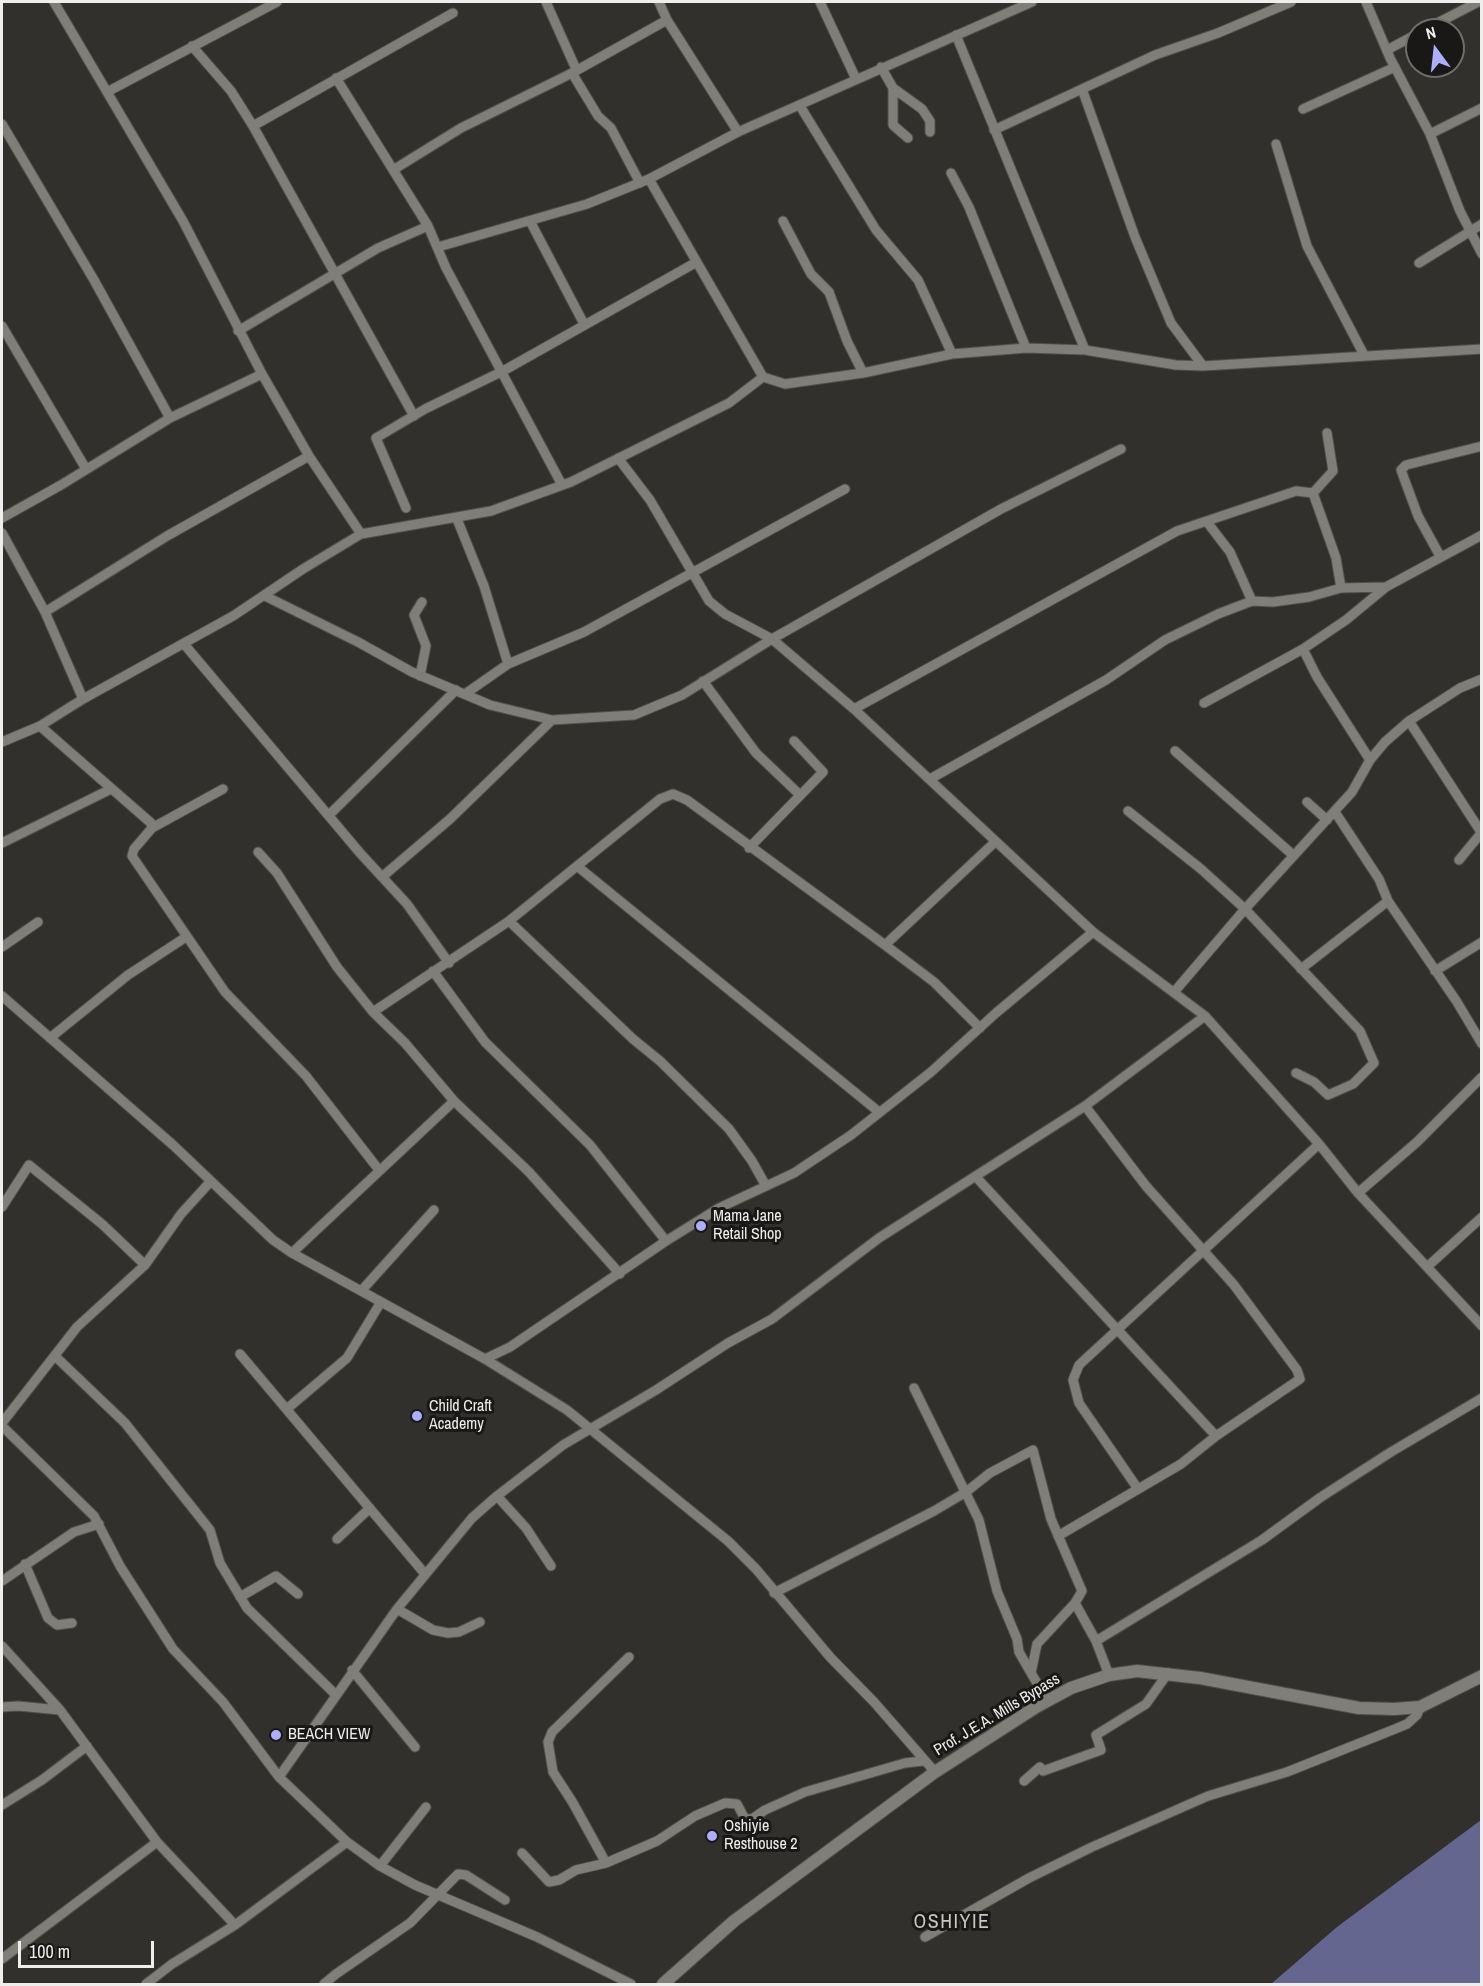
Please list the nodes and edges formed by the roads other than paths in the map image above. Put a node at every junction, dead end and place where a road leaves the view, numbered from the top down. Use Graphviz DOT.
graph roads {
  1 [pos="277,2"];
  2 [pos="546,2"];
  3 [pos="658,2"];
  4 [pos="820,2"];
  5 [pos="1032,2"];
  6 [pos="1291,2"];
  7 [pos="1366,2"];
  8 [pos="1478,2"];
  9 [pos="59,3"];
  10 [pos="453,13"];
  11 [pos="1447,18"];
  12 [pos="667,20"];
  13 [pos="956,35"];
  14 [pos="1405,40"];
  15 [pos="192,46"];
  16 [pos="1387,50"];
  17 [pos="881,67"];
  18 [pos="1395,67"];
  19 [pos="574,71"];
  20 [pos="336,78"];
  21 [pos="856,79"];
  22 [pos="893,88"];
  23 [pos="1082,89"];
  24 [pos="107,92"];
  25 [pos="800,106"];
  26 [pos="1482,108"];
  27 [pos="1303,109"];
  28 [pos="2,124"];
  29 [pos="253,126"];
  30 [pos="994,130"];
  31 [pos="738,132"];
  32 [pos="930,132"];
  33 [pos="1430,134"];
  34 [pos="908,138"];
  35 [pos="1276,144"];
  36 [pos="393,170"];
  37 [pos="951,173"];
  38 [pos="645,181"];
  39 [pos="530,221"];
  40 [pos="783,221"];
  41 [pos="1482,224"];
  42 [pos="428,226"];
  43 [pos="1469,231"];
  44 [pos="438,247"];
  45 [pos="1482,254"];
  46 [pos="695,262"];
  47 [pos="1419,263"];
  48 [pos="336,272"];
  49 [pos="584,324"];
  50 [pos="2,326"];
  51 [pos="238,331"];
  52 [pos="1026,348"];
  53 [pos="1482,348"];
  54 [pos="1084,350"];
  55 [pos="952,354"];
  56 [pos="1364,355"];
  57 [pos="1203,366"];
  58 [pos="503,371"];
  59 [pos="863,373"];
  60 [pos="262,374"];
  61 [pos="763,377"];
  62 [pos="414,416"];
  63 [pos="170,418"];
  64 [pos="1327,433"];
  65 [pos="1482,446"];
  66 [pos="1121,450"];
  67 [pos="309,456"];
  68 [pos="618,458"];
  69 [pos="86,469"];
  70 [pos="562,485"];
  71 [pos="844,489"];
  72 [pos="1313,493"];
  73 [pos="406,508"];
  74 [pos="2,518"];
  75 [pos="457,519"];
  76 [pos="1208,522"];
  77 [pos="2,533"];
  78 [pos="361,534"];
  79 [pos="1482,535"];
  80 [pos="1440,556"];
  81 [pos="691,574"];
  82 [pos="1386,587"];
  83 [pos="1341,588"];
  84 [pos="265,596"];
  85 [pos="1252,601"];
  86 [pos="423,602"];
  87 [pos="45,612"];
  88 [pos="772,639"];
  89 [pos="184,644"];
  90 [pos="1302,649"];
  91 [pos="508,664"];
  92 [pos="420,675"];
  93 [pos="1482,679"];
  94 [pos="703,681"];
  95 [pos="460,692"];
  96 [pos="83,699"];
  97 [pos="1204,704"];
  98 [pos="854,709"];
  99 [pos="552,720"];
  100 [pos="1409,721"];
  101 [pos="40,726"];
  102 [pos="794,741"];
  103 [pos="2,742"];
  104 [pos="1174,751"];
  105 [pos="1370,760"];
  106 [pos="930,778"];
  107 [pos="111,789"];
  108 [pos="224,789"];
  109 [pos="800,795"];
  110 [pos="1307,802"];
  111 [pos="1128,811"];
  112 [pos="1335,812"];
  113 [pos="329,815"];
  114 [pos="1327,820"];
  115 [pos="152,828"];
  116 [pos="1481,832"];
  117 [pos="995,842"];
  118 [pos="2,843"];
  119 [pos="749,848"];
  120 [pos="258,852"];
  121 [pos="1293,855"];
  122 [pos="1459,860"];
  123 [pos="577,866"];
  124 [pos="382,877"];
  125 [pos="1389,902"];
  126 [pos="1245,909"];
  127 [pos="509,921"];
  128 [pos="38,922"];
  129 [pos="1093,932"];
  130 [pos="186,937"];
  131 [pos="1482,942"];
  132 [pos="885,945"];
  133 [pos="2,947"];
  134 [pos="450,963"];
  135 [pos="1301,969"];
  136 [pos="1436,970"];
  137 [pos="433,971"];
  138 [pos="1175,991"];
  139 [pos="2,996"];
  140 [pos="373,1012"];
  141 [pos="1205,1016"];
  142 [pos="980,1028"];
  143 [pos="50,1038"];
  144 [pos="1482,1044"];
  145 [pos="1296,1073"];
  146 [pos="1482,1077"];
  147 [pos="454,1101"];
  148 [pos="1085,1106"];
  149 [pos="879,1112"];
  150 [pos="1318,1144"];
  151 [pos="379,1170"];
  152 [pos="976,1177"];
  153 [pos="211,1180"];
  154 [pos="766,1186"];
  155 [pos="1358,1193"];
  156 [pos="2,1207"];
  157 [pos="434,1210"];
  158 [pos="1482,1218"];
  159 [pos="666,1241"];
  160 [pos="1202,1251"];
  161 [pos="292,1253"];
  162 [pos="145,1264"];
  163 [pos="1427,1267"];
  164 [pos="620,1274"];
  165 [pos="362,1290"];
  166 [pos="381,1302"];
  167 [pos="1482,1326"];
  168 [pos="1118,1329"];
  169 [pos="240,1354"];
  170 [pos="56,1357"];
  171 [pos="485,1359"];
  172 [pos="914,1388"];
  173 [pos="1482,1398"];
  174 [pos="288,1408"];
  175 [pos="2,1425"];
  176 [pos="588,1429"];
  177 [pos="1216,1436"];
  178 [pos="6,1437"];
  179 [pos="1138,1489"];
  180 [pos="966,1492"];
  181 [pos="496,1496"];
  182 [pos="370,1508"];
  183 [pos="99,1524"];
  184 [pos="1058,1536"];
  185 [pos="337,1539"];
  186 [pos="25,1564"];
  187 [pos="551,1566"];
  188 [pos="425,1574"];
  189 [pos="2,1581"];
  190 [pos="774,1593"];
  191 [pos="297,1594"];
  192 [pos="240,1597"];
  193 [pos="1075,1603"];
  194 [pos="397,1609"];
  195 [pos="480,1622"];
  196 [pos="72,1623"];
  197 [pos="1095,1641"];
  198 [pos="2,1647"];
  199 [pos="629,1657"];
  200 [pos="352,1670"];
  201 [pos="1031,1673"];
  202 [pos="1167,1673"];
  203 [pos="1109,1675"];
  204 [pos="1482,1676"];
  205 [pos="335,1694"];
  206 [pos="1047,1700"];
  207 [pos="2,1707"];
  208 [pos="1420,1707"];
  209 [pos="60,1710"];
  210 [pos="87,1746"];
  211 [pos="415,1747"];
  212 [pos="923,1761"];
  213 [pos="935,1772"];
  214 [pos="279,1777"];
  215 [pos="1024,1781"];
  216 [pos="2,1805"];
  217 [pos="426,1807"];
  218 [pos="157,1842"];
  219 [pos="346,1842"];
  220 [pos="522,1853"];
  221 [pos="606,1863"];
  222 [pos="380,1866"];
  223 [pos="438,1895"];
  224 [pos="505,1900"];
  225 [pos="235,1925"];
  226 [pos="926,1937"];
  227 [pos="2,1959"];
  228 [pos="666,1983"];
  229 [pos="146,1984"];
  230 [pos="324,1984"];
  231 [pos="631,1984"];
  1 -- 15 [label="street"];
  2 -- 19 [label="street"];
  3 -- 12 [label="street"];
  4 -- 21 [label="street"];
  5 -- 13 [label="street"];
  6 -- 23 [label="street"];
  7 -- 16 [label="street"];
  8 -- 11 [label="street"];
  9 -- 24 [label="street"];
  10 -- 20 [label="street"];
  12 -- 19 [label="street"];
  12 -- 31 [label="street"];
  13 -- 17 [label="street"];
  13 -- 30 [label="street"];
  14 -- 16 [label="street"];
  15 -- 24 [label="street"];
  15 -- 29 [label="street"];
  16 -- 18 [label="street"];
  17 -- 21 [label="street"];
  17 -- 22 [label="street"];
  18 -- 27 [label="street"];
  18 -- 33 [label="street"];
  19 -- 36 [label="street"];
  19 -- 38 [label="street"];
  20 -- 29 [label="street"];
  20 -- 36 [label="street"];
  21 -- 25 [label="street"];
  22 -- 32 [label="street"];
  22 -- 34 [label="street"];
  23 -- 30 [label="street"];
  23 -- 57 [label="street"];
  24 -- 51 [label="street"];
  25 -- 31 [label="street"];
  25 -- 55 [label="street"];
  26 -- 33 [label="street"];
  28 -- 63 [label="street"];
  29 -- 48 [label="street"];
  30 -- 54 [label="street"];
  31 -- 38 [label="street"];
  33 -- 43 [label="street"];
  35 -- 56 [label="street"];
  36 -- 42 [label="street"];
  37 -- 52 [label="street"];
  38 -- 39 [label="street"];
  38 -- 46 [label="street"];
  39 -- 44 [label="street"];
  39 -- 49 [label="street"];
  40 -- 59 [label="street"];
  41 -- 43 [label="street"];
  42 -- 44 [label="street"];
  42 -- 48 [label="street"];
  43 -- 45 [label="street"];
  43 -- 47 [label="street"];
  44 -- 58 [label="street"];
  46 -- 49 [label="street"];
  46 -- 61 [label="street"];
  48 -- 51 [label="street"];
  48 -- 62 [label="street"];
  49 -- 58 [label="street"];
  50 -- 69 [label="street"];
  51 -- 60 [label="street"];
  52 -- 54 [label="street"];
  52 -- 55 [label="street"];
  53 -- 56 [label="street"];
  54 -- 57 [label="street"];
  55 -- 59 [label="street"];
  56 -- 57 [label="street"];
  58 -- 62 [label="street"];
  58 -- 70 [label="street"];
  59 -- 61 [label="street"];
  60 -- 63 [label="street"];
  60 -- 67 [label="street"];
  61 -- 68 [label="street"];
  62 -- 73 [label="street"];
  63 -- 69 [label="street"];
  64 -- 72 [label="street"];
  65 -- 80 [label="street"];
  66 -- 88 [label="street"];
  67 -- 78 [label="street"];
  67 -- 87 [label="street"];
  68 -- 70 [label="street"];
  68 -- 81 [label="street"];
  69 -- 74 [label="street"];
  70 -- 75 [label="street"];
  71 -- 81 [label="street"];
  72 -- 76 [label="street"];
  72 -- 83 [label="street"];
  75 -- 78 [label="street"];
  75 -- 91 [label="street"];
  76 -- 85 [label="street"];
  76 -- 98 [label="street"];
  77 -- 87 [label="street"];
  78 -- 84 [label="street"];
  79 -- 80 [label="street"];
  80 -- 82 [label="street"];
  81 -- 88 [label="street"];
  81 -- 91 [label="street"];
  82 -- 83 [label="street"];
  82 -- 90 [label="street"];
  83 -- 85 [label="street"];
  84 -- 89 [label="street"];
  84 -- 92 [label="street"];
  85 -- 106 [label="street"];
  86 -- 92 [label="street"];
  87 -- 96 [label="street"];
  88 -- 94 [label="street"];
  88 -- 98 [label="street"];
  89 -- 96 [label="street"];
  89 -- 113 [label="street"];
  90 -- 97 [label="street"];
  90 -- 105 [label="street"];
  91 -- 95 [label="street"];
  92 -- 95 [label="street"];
  93 -- 100 [label="street"];
  94 -- 99 [label="street"];
  94 -- 109 [label="street"];
  95 -- 99 [label="street"];
  95 -- 113 [label="street"];
  96 -- 101 [label="street"];
  98 -- 106 [label="street"];
  99 -- 124 [label="street"];
  100 -- 105 [label="street"];
  100 -- 116 [label="street"];
  101 -- 103 [label="street"];
  101 -- 107 [label="street"];
  102 -- 109 [label="street"];
  104 -- 121 [label="street"];
  105 -- 112 [label="street"];
  106 -- 117 [label="street"];
  107 -- 115 [label="street"];
  107 -- 118 [label="street"];
  108 -- 115 [label="street"];
  109 -- 119 [label="street"];
  110 -- 114 [label="street"];
  111 -- 126 [label="street"];
  112 -- 114 [label="street"];
  112 -- 125 [label="street"];
  113 -- 124 [label="street"];
  114 -- 121 [label="street"];
  115 -- 130 [label="street"];
  116 -- 122 [label="street"];
  117 -- 129 [label="street"];
  117 -- 132 [label="street"];
  119 -- 123 [label="street"];
  119 -- 132 [label="street"];
  120 -- 140 [label="street"];
  121 -- 126 [label="street"];
  123 -- 127 [label="street"];
  123 -- 149 [label="street"];
  124 -- 134 [label="street"];
  125 -- 135 [label="street"];
  125 -- 136 [label="street"];
  126 -- 135 [label="street"];
  126 -- 138 [label="street"];
  127 -- 134 [label="street"];
  127 -- 154 [label="street"];
  128 -- 133 [label="street"];
  129 -- 138 [label="street"];
  129 -- 142 [label="street"];
  130 -- 143 [label="street"];
  130 -- 151 [label="street"];
  131 -- 136 [label="street"];
  132 -- 142 [label="street"];
  134 -- 137 [label="street"];
  135 -- 145 [label="street"];
  136 -- 144 [label="street"];
  137 -- 140 [label="street"];
  137 -- 159 [label="street"];
  138 -- 141 [label="street"];
  139 -- 143 [label="street"];
  140 -- 147 [label="street"];
  141 -- 148 [label="street"];
  141 -- 150 [label="street"];
  142 -- 149 [label="street"];
  143 -- 153 [label="street"];
  146 -- 155 [label="street"];
  147 -- 151 [label="street"];
  147 -- 164 [label="street"];
  148 -- 152 [label="street"];
  148 -- 160 [label="street"];
  149 -- 154 [label="street"];
  150 -- 155 [label="street"];
  150 -- 160 [label="street"];
  151 -- 161 [label="street"];
  152 -- 168 [label="street"];
  152 -- 176 [label="street"];
  153 -- 161 [label="street"];
  153 -- 162 [label="street"];
  154 -- 159 [label="street"];
  155 -- 163 [label="street"];
  156 -- 162 [label="street"];
  157 -- 165 [label="street"];
  158 -- 163 [label="street"];
  159 -- 164 [label="street"];
  160 -- 168 [label="street"];
  160 -- 177 [label="street"];
  161 -- 165 [label="street"];
  162 -- 170 [label="street"];
  163 -- 167 [label="street"];
  164 -- 171 [label="street"];
  165 -- 166 [label="street"];
  166 -- 171 [label="street"];
  166 -- 174 [label="street"];
  168 -- 177 [label="street"];
  168 -- 179 [label="street"];
  169 -- 174 [label="street"];
  170 -- 175 [label="street"];
  170 -- 192 [label="street"];
  171 -- 176 [label="street"];
  172 -- 180 [label="street"];
  173 -- 197 [label="street"];
  174 -- 182 [label="street"];
  175 -- 178 [label="street"];
  176 -- 181 [label="street"];
  176 -- 190 [label="street"];
  177 -- 179 [label="street"];
  178 -- 183 [label="street"];
  179 -- 184 [label="street"];
  180 -- 184 [label="street"];
  180 -- 190 [label="street"];
  180 -- 201 [label="street"];
  181 -- 187 [label="street"];
  181 -- 188 [label="street"];
  182 -- 185 [label="street"];
  182 -- 188 [label="street"];
  183 -- 186 [label="street"];
  183 -- 214 [label="street"];
  184 -- 193 [label="street"];
  186 -- 189 [label="street"];
  186 -- 196 [label="street"];
  188 -- 194 [label="street"];
  190 -- 212 [label="street"];
  191 -- 192 [label="street"];
  192 -- 205 [label="street"];
  193 -- 197 [label="street"];
  193 -- 201 [label="street"];
  194 -- 195 [label="street"];
  194 -- 200 [label="street"];
  197 -- 203 [label="street"];
  198 -- 209 [label="street"];
  199 -- 221 [label="street"];
  200 -- 205 [label="street"];
  200 -- 211 [label="street"];
  201 -- 206 [label="street"];
  202 -- 203 [label="street, Prof. J.E.A. Mills Bypass"];
  202 -- 208 [label="street, Prof. J.E.A. Mills Bypass"];
  202 -- 215 [label="street"];
  203 -- 206 [label="street, Prof. J.E.A. Mills Bypass"];
  204 -- 208 [label="street, Prof. J.E.A. Mills Bypass"];
  205 -- 214 [label="street"];
  206 -- 213 [label="street, Prof. J.E.A. Mills Bypass"];
  207 -- 209 [label="street"];
  208 -- 226 [label="street"];
  209 -- 210 [label="street"];
  210 -- 216 [label="street"];
  210 -- 218 [label="street"];
  212 -- 213 [label="street"];
  212 -- 221 [label="street"];
  213 -- 228 [label="street, Prof. J.E.A. Mills Bypass"];
  214 -- 219 [label="street"];
  217 -- 222 [label="street"];
  218 -- 225 [label="street"];
  218 -- 227 [label="street"];
  219 -- 222 [label="street"];
  219 -- 225 [label="street"];
  220 -- 221 [label="street"];
  222 -- 223 [label="street"];
  223 -- 224 [label="street"];
  223 -- 230 [label="street"];
  223 -- 231 [label="street"];
  225 -- 229 [label="street"];
}
